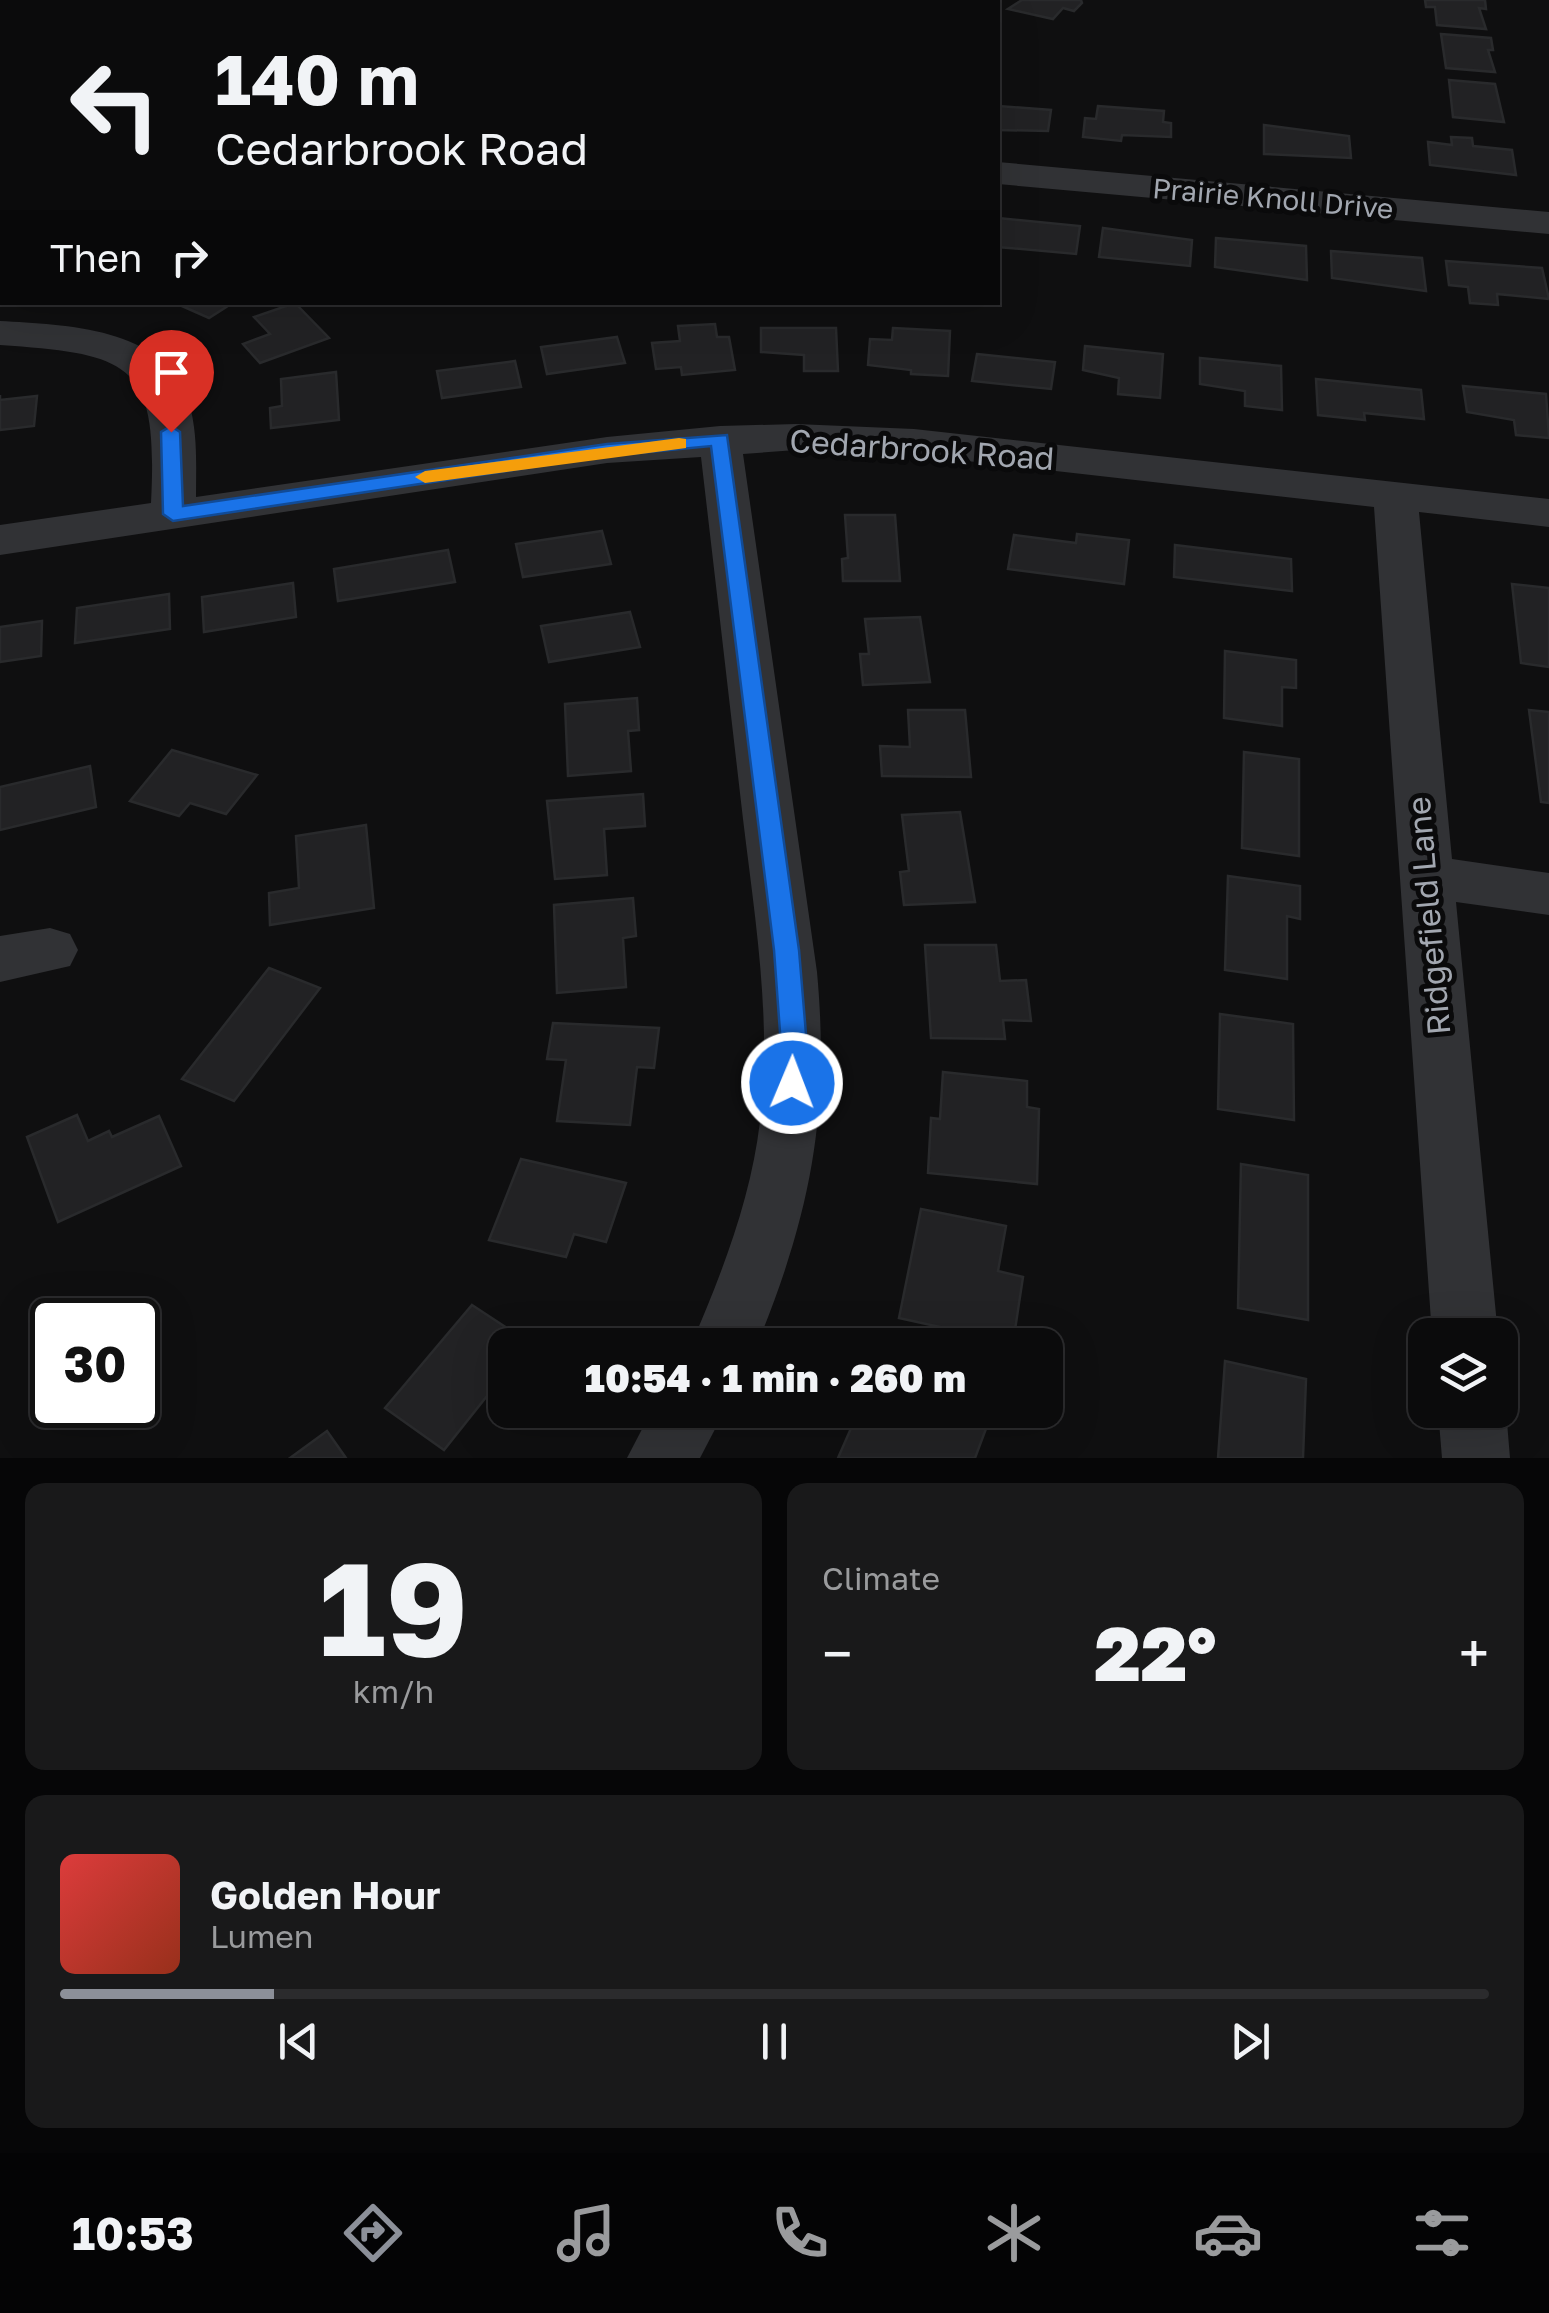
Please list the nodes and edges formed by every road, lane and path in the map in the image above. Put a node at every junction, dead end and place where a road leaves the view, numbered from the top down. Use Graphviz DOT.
graph roads {
  1 [pos="1000,174"];
  2 [pos="1549,222"];
  3 [pos="0,333"];
  4 [pos="720,440"];
  5 [pos="1395,496"];
  6 [pos="1549,513"];
  7 [pos="173,514"];
  8 [pos="0,540"];
  9 [pos="1424,876"];
  10 [pos="1549,894"];
  11 [pos="1463,1318"];
  12 [pos="731,1328"];
  13 [pos="679,1428"];
  14 [pos="1474,1428"];
  15 [pos="660,1458"];
  16 [pos="1476,1458"];
  1 -- 2 [label="street, Prairie Knoll Drive"];
  3 -- 7 [label="street"];
  4 -- 5 [label="street, Cedarbrook Road"];
  4 -- 7 [label="street, Cedarbrook Road"];
  4 -- 12 [label="street"];
  5 -- 6 [label="street, Cedarbrook Road"];
  5 -- 9 [label="street, Ridgefield Lane"];
  7 -- 8 [label="street, Cedarbrook Road"];
  9 -- 10 [label="street"];
  9 -- 11 [label="street, Ridgefield Lane"];
  13 -- 15 [label="street"];
  14 -- 16 [label="street"];
}
